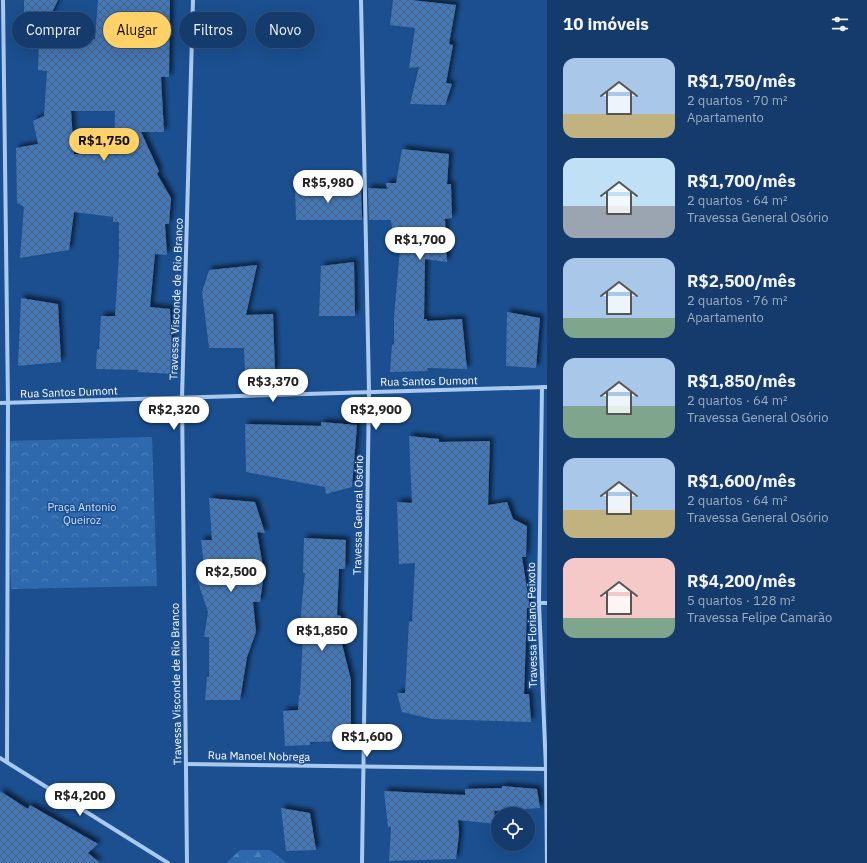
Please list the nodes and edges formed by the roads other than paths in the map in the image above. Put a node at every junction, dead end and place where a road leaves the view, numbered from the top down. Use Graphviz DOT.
graph roads {
  1 [pos="3,0"];
  2 [pos="193,0"];
  3 [pos="361,0"];
  4 [pos="542,387"];
  5 [pos="547,387"];
  6 [pos="369,391"];
  7 [pos="182,398"];
  8 [pos="0,403"];
  9 [pos="8,403"];
  10 [pos="539,603"];
  11 [pos="547,603"];
  12 [pos="0,758"];
  13 [pos="7,761"];
  14 [pos="186,764"];
  15 [pos="364,766"];
  16 [pos="546,769"];
  17 [pos="168,863"];
  18 [pos="186,863"];
  19 [pos="362,863"];
  20 [pos="547,863"];
  1 -- 9 [label="street"];
  2 -- 7 [label="street, Travessa Visconde de Rio Branco"];
  3 -- 6 [label="street, Travessa General Osório"];
  4 -- 5 [label="street, Rua Santos Dumont"];
  4 -- 6 [label="street, Rua Santos Dumont"];
  4 -- 10 [label="street, Travessa Floriano Peixoto"];
  6 -- 7 [label="street, Rua Santos Dumont"];
  6 -- 15 [label="street, Travessa General Osório"];
  7 -- 9 [label="street, Rua Santos Dumont"];
  7 -- 14 [label="street, Travessa Visconde de Rio Branco"];
  8 -- 9 [label="street, Rua Santos Dumont"];
  9 -- 13 [label="street"];
  10 -- 11 [label="street"];
  10 -- 16 [label="street, Travessa Floriano Peixoto"];
  12 -- 13 [label="street"];
  13 -- 17 [label="street"];
  14 -- 15 [label="street, Rua Manoel Nobrega"];
  14 -- 18 [label="street, Travessa Visconde de Rio Branco"];
  15 -- 16 [label="street, Rua Manoel Nobrega"];
  15 -- 19 [label="street, Travessa General Osório"];
  16 -- 20 [label="street, Travessa Floriano Peixoto"];
}
